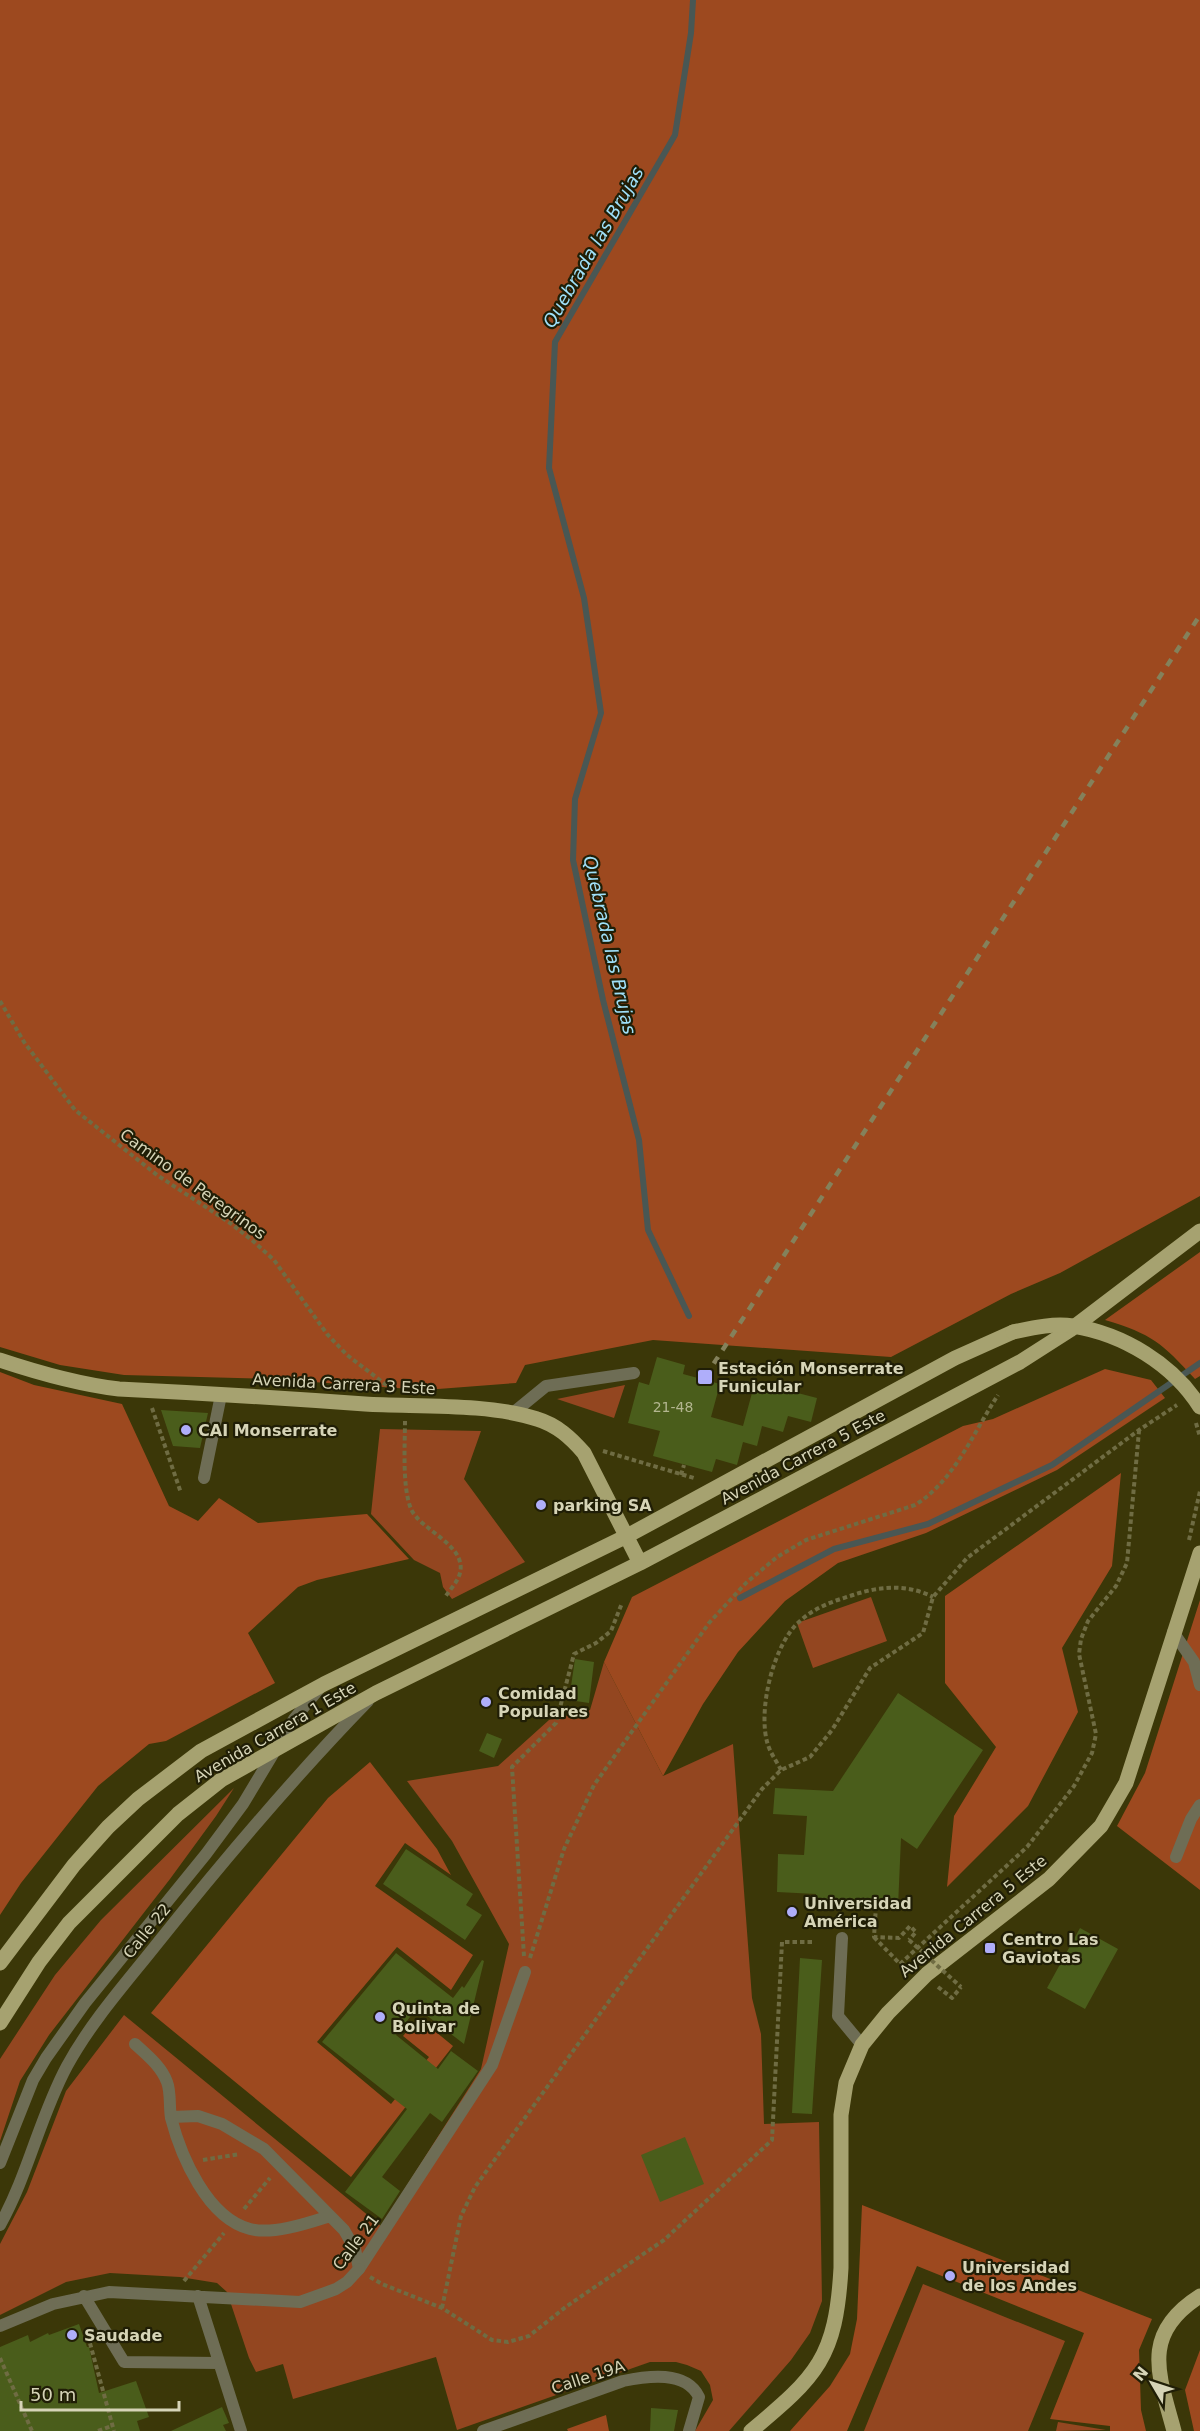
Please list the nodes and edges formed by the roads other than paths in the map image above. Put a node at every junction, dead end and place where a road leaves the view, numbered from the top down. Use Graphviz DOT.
graph roads {
  1 [pos="1200,1231"];
  2 [pos="0,1360"];
  3 [pos="634,1373"];
  4 [pos="221,1395"];
  5 [pos="513,1413"];
  6 [pos="1197,1413"];
  7 [pos="204,1478"];
  8 [pos="627,1536"];
  9 [pos="1193,1552"];
  10 [pos="640,1563"];
  11 [pos="1173,1632"];
  12 [pos="324,1684"];
  13 [pos="1200,1685"];
  14 [pos="376,1693"];
  15 [pos="276,1749"];
  16 [pos="1200,1805"];
  17 [pos="1176,1857"];
  18 [pos="842,1938"];
  19 [pos="0,1963"];
  20 [pos="525,1972"];
  21 [pos="0,2023"];
  22 [pos="135,2044"];
  23 [pos="862,2045"];
  24 [pos="171,2117"];
  25 [pos="0,2163"];
  26 [pos="330,2216"];
  27 [pos="0,2225"];
  28 [pos="359,2269"];
  29 [pos="84,2296"];
  30 [pos="198,2296"];
  31 [pos="1200,2296"];
  32 [pos="0,2326"];
  33 [pos="219,2363"];
  34 [pos="241,2431"];
  35 [pos="483,2431"];
  36 [pos="689,2431"];
  37 [pos="751,2431"];
  38 [pos="1174,2431"];
  1 -- 10 [label="main road, Avenida Carrera 5 Este"];
  2 -- 4 [label="main road, Avenida Carrera 3 Este"];
  3 -- 5 [label="street"];
  4 -- 5 [label="main road, Avenida Carrera 3 Este"];
  4 -- 7 [label="street"];
  5 -- 8 [label="main road, Avenida Carrera 3 Este"];
  6 -- 8 [label="main road, Avenida Carrera 5 Este, bridge"];
  8 -- 10 [label="main road, Avenida Carrera 3 Este"];
  8 -- 12 [label="main road, Avenida Carrera 1 Este"];
  9 -- 11 [label="main road, Avenida Carrera 5 Este"];
  10 -- 14 [label="main road, Avenida Carrera 1 Este"];
  11 -- 13 [label="street"];
  11 -- 23 [label="main road, Avenida Carrera 5 Este"];
  12 -- 15 [label="street, Calle 22"];
  12 -- 19 [label="main road, Avenida Carrera 1 Este"];
  14 -- 15 [label="main road, Avenida Carrera 1 Este"];
  14 -- 27 [label="street, Calle 22"];
  15 -- 21 [label="main road, Avenida Carrera 1 Este"];
  15 -- 25 [label="street, Calle 22"];
  16 -- 17 [label="street"];
  18 -- 23 [label="street"];
  20 -- 28 [label="street, Calle 21"];
  22 -- 24 [label="street"];
  23 -- 37 [label="main road, Avenida Carrera 5 Este"];
  24 -- 26 [label="street"];
  24 -- 26 [label="street"];
  26 -- 28 [label="street"];
  28 -- 30 [label="street, Calle 21"];
  29 -- 30 [label="street, Calle 21"];
  29 -- 32 [label="street, Calle 21"];
  29 -- 33 [label="street"];
  30 -- 33 [label="street"];
  31 -- 38 [label="main road"];
  33 -- 34 [label="street"];
  35 -- 36 [label="street, Calle 19A"];
}
